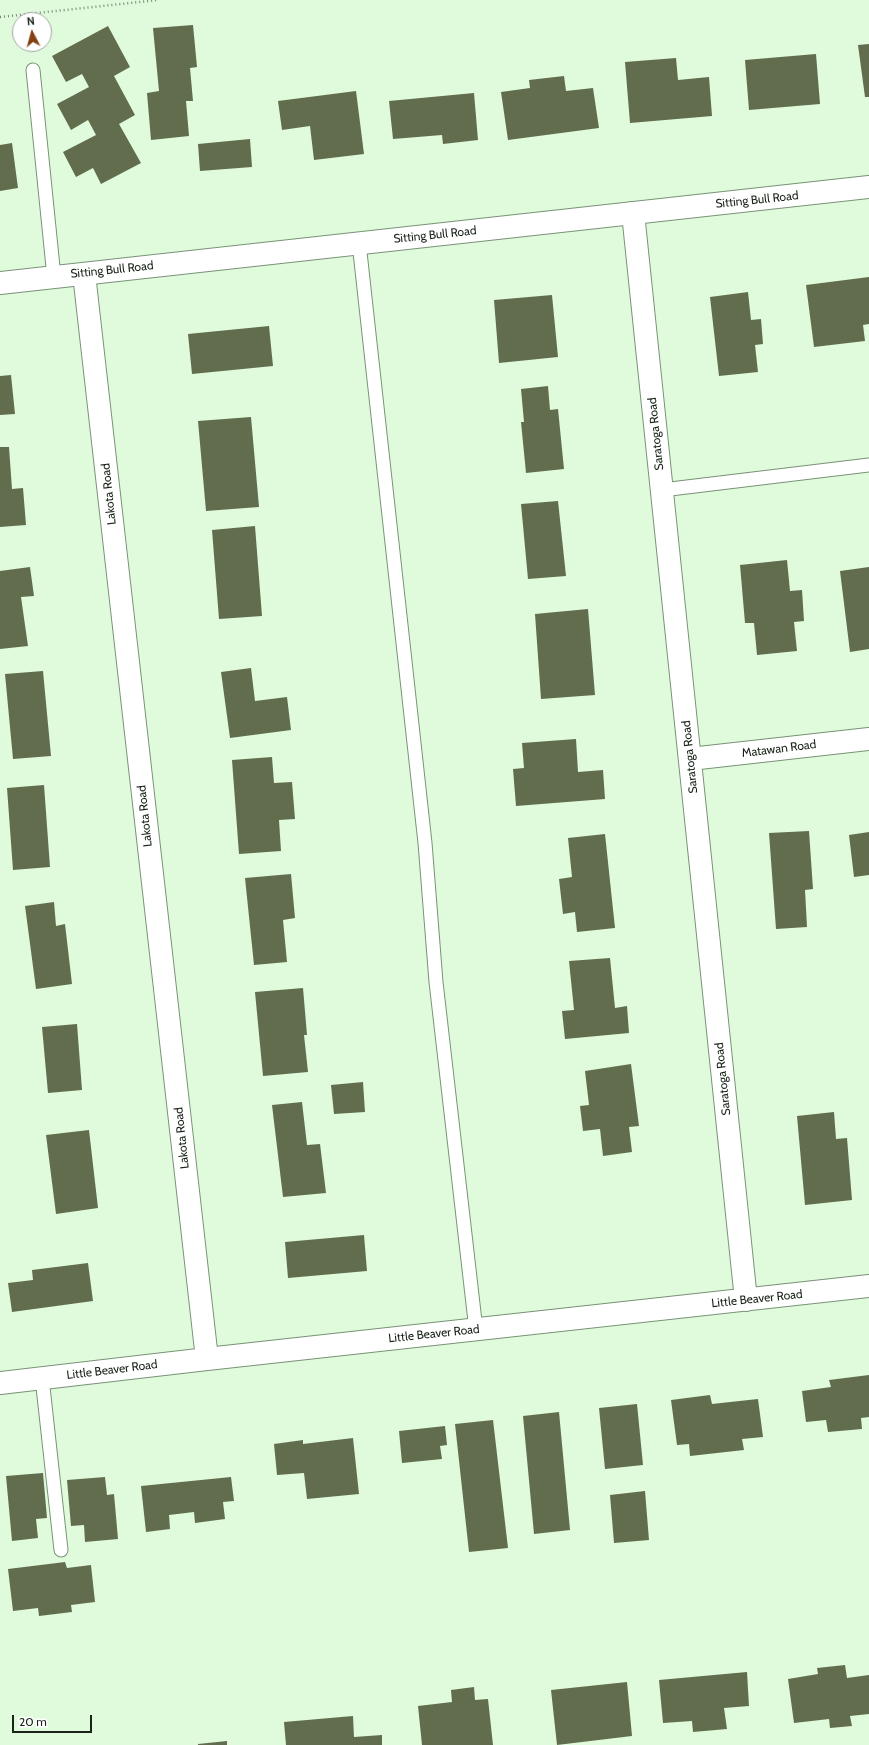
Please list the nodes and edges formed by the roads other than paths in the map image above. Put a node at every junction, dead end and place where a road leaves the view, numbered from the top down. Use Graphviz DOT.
graph roads {
  1 [pos="33,70"];
  2 [pos="869,187"];
  3 [pos="633,213"];
  4 [pos="359,243"];
  5 [pos="84,274"];
  6 [pos="54,277"];
  7 [pos="0,283"];
  8 [pos="869,465"];
  9 [pos="662,490"];
  10 [pos="869,739"];
  11 [pos="690,759"];
  12 [pos="869,1286"];
  13 [pos="746,1300"];
  14 [pos="476,1330"];
  15 [pos="206,1358"];
  16 [pos="42,1378"];
  17 [pos="0,1383"];
  18 [pos="61,1550"];
  1 -- 6 [label="lane"];
  2 -- 3 [label="street, Sitting Bull Road"];
  3 -- 4 [label="street, Sitting Bull Road"];
  3 -- 9 [label="street, Saratoga Road"];
  4 -- 5 [label="street, Sitting Bull Road"];
  4 -- 14 [label="lane"];
  5 -- 6 [label="street, Sitting Bull Road"];
  5 -- 15 [label="street, Lakota Road"];
  6 -- 7 [label="street, Sitting Bull Road"];
  8 -- 9 [label="lane"];
  9 -- 11 [label="street, Saratoga Road"];
  10 -- 11 [label="street, Matawan Road"];
  11 -- 13 [label="street, Saratoga Road"];
  12 -- 13 [label="street, Little Beaver Road"];
  13 -- 14 [label="street, Little Beaver Road"];
  14 -- 15 [label="street, Little Beaver Road"];
  15 -- 16 [label="street, Little Beaver Road"];
  16 -- 17 [label="street, Little Beaver Road"];
  16 -- 18 [label="lane"];
}
